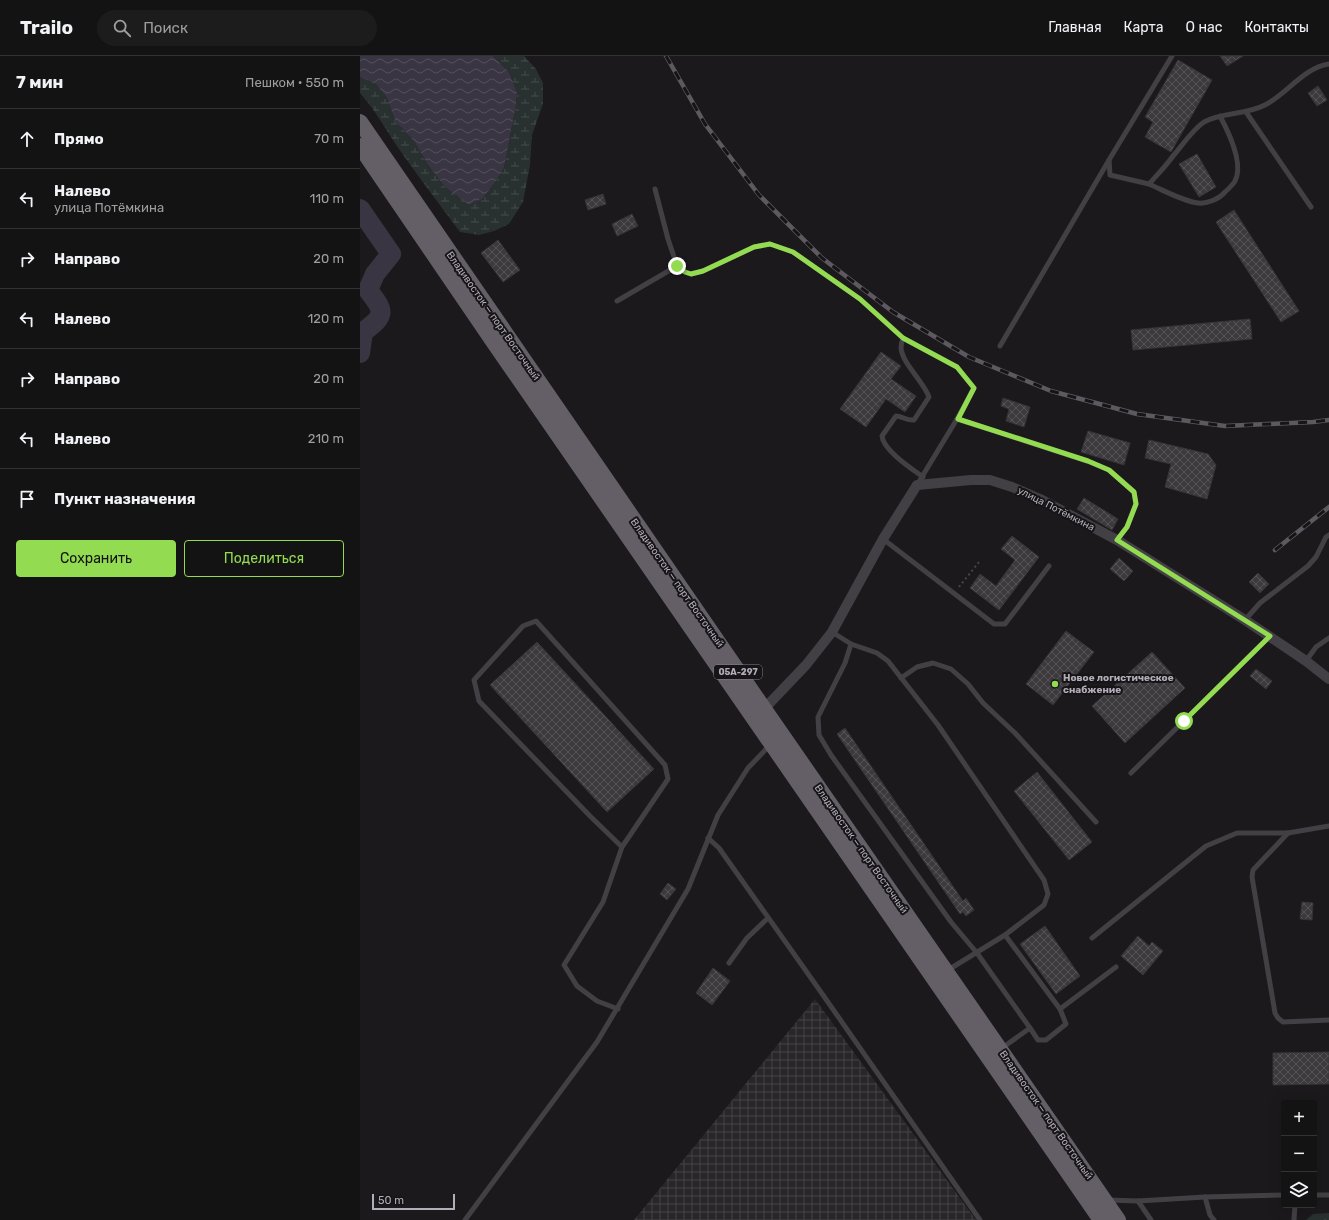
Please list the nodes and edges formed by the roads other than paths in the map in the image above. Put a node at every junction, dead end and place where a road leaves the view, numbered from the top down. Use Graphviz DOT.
graph roads {
  1 [pos="1172,56"];
  2 [pos="1329,64"];
  3 [pos="1246,112"];
  4 [pos="1220,116"];
  5 [pos="360,122"];
  6 [pos="360,146"];
  7 [pos="1109,160"];
  8 [pos="1149,184"];
  9 [pos="655,189"];
  10 [pos="1311,207"];
  11 [pos="677,266"];
  12 [pos="617,301"];
  13 [pos="903,338"];
  14 [pos="1000,346"];
  15 [pos="958,419"];
  16 [pos="920,481"];
  17 [pos="1329,535"];
  18 [pos="883,539"];
  19 [pos="1117,540"];
  20 [pos="1049,566"];
  21 [pos="1246,620"];
  22 [pos="832,632"];
  23 [pos="1270,636"];
  24 [pos="1329,638"];
  25 [pos="851,644"];
  26 [pos="1306,661"];
  27 [pos="901,678"];
  28 [pos="1329,679"];
  29 [pos="764,709"];
  30 [pos="772,744"];
  31 [pos="1131,773"];
  32 [pos="1096,822"];
  33 [pos="1329,826"];
  34 [pos="1288,833"];
  35 [pos="708,838"];
  36 [pos="622,847"];
  37 [pos="768,918"];
  38 [pos="1005,935"];
  39 [pos="1092,938"];
  40 [pos="977,953"];
  41 [pos="729,963"];
  42 [pos="1116,967"];
  43 [pos="946,972"];
  44 [pos="618,1009"];
  45 [pos="1060,1009"];
  46 [pos="1329,1020"];
  47 [pos="1030,1028"];
  48 [pos="1000,1049"];
  49 [pos="1281,1195"];
  50 [pos="1317,1195"];
  51 [pos="1329,1195"];
  52 [pos="1205,1197"];
  53 [pos="1104,1200"];
  54 [pos="1138,1201"];
  55 [pos="1295,1208"];
  56 [pos="466,1220"];
  57 [pos="980,1220"];
  58 [pos="1101,1220"];
  59 [pos="1118,1220"];
  60 [pos="1151,1220"];
  61 [pos="1214,1220"];
  62 [pos="1294,1220"];
  1 -- 7 [label="lane"];
  2 -- 3 [label="lane"];
  3 -- 4 [label="lane"];
  3 -- 10 [label="lane"];
  4 -- 8 [label="lane"];
  4 -- 8 [label="lane"];
  5 -- 29 [label="highway, Владивосток — порт Восточный / 05А-297"];
  6 -- 30 [label="highway, Владивосток — порт Восточный / 05А-297"];
  7 -- 8 [label="lane"];
  7 -- 14 [label="lane"];
  9 -- 11 [label="lane"];
  11 -- 12 [label="lane"];
  11 -- 13 [label="lane"];
  13 -- 15 [label="lane"];
  13 -- 16 [label="lane"];
  15 -- 16 [label="lane"];
  15 -- 19 [label="lane"];
  16 -- 18 [label="street"];
  16 -- 19 [label="street, улица Потёмкина"];
  17 -- 21 [label="lane"];
  18 -- 20 [label="lane"];
  18 -- 22 [label="street"];
  19 -- 21 [label="street, улица Потёмкина"];
  21 -- 23 [label="street, улица Потёмкина"];
  22 -- 25 [label="lane"];
  22 -- 29 [label="street"];
  23 -- 26 [label="street, улица Потёмкина"];
  23 -- 31 [label="lane"];
  24 -- 26 [label="lane"];
  25 -- 27 [label="lane"];
  25 -- 40 [label="lane"];
  26 -- 28 [label="street, улица Потёмкина"];
  27 -- 32 [label="lane"];
  27 -- 38 [label="lane"];
  29 -- 43 [label="highway, Владивосток — порт Восточный / 05А-297"];
  30 -- 35 [label="lane"];
  30 -- 58 [label="highway, Владивосток — порт Восточный / 05А-297"];
  33 -- 34 [label="lane"];
  34 -- 39 [label="lane"];
  34 -- 46 [label="lane"];
  35 -- 37 [label="lane"];
  35 -- 44 [label="lane"];
  36 -- 36 [label="lane"];
  36 -- 44 [label="lane"];
  37 -- 41 [label="lane"];
  37 -- 57 [label="lane"];
  38 -- 40 [label="lane"];
  38 -- 45 [label="lane"];
  40 -- 43 [label="lane"];
  40 -- 47 [label="lane"];
  42 -- 45 [label="lane"];
  43 -- 48 [label="highway, Владивосток — порт Восточный / 05А-297"];
  44 -- 56 [label="lane"];
  45 -- 47 [label="lane"];
  47 -- 48 [label="lane"];
  48 -- 53 [label="highway, Владивосток — порт Восточный / 05А-297"];
  49 -- 52 [label="lane"];
  50 -- 51 [label="lane"];
  52 -- 54 [label="lane"];
  52 -- 61 [label="lane"];
  53 -- 54 [label="lane"];
  53 -- 59 [label="highway, Владивосток — порт Восточный / 05А-297"];
  54 -- 60 [label="lane"];
  55 -- 62 [label="lane"];
}
